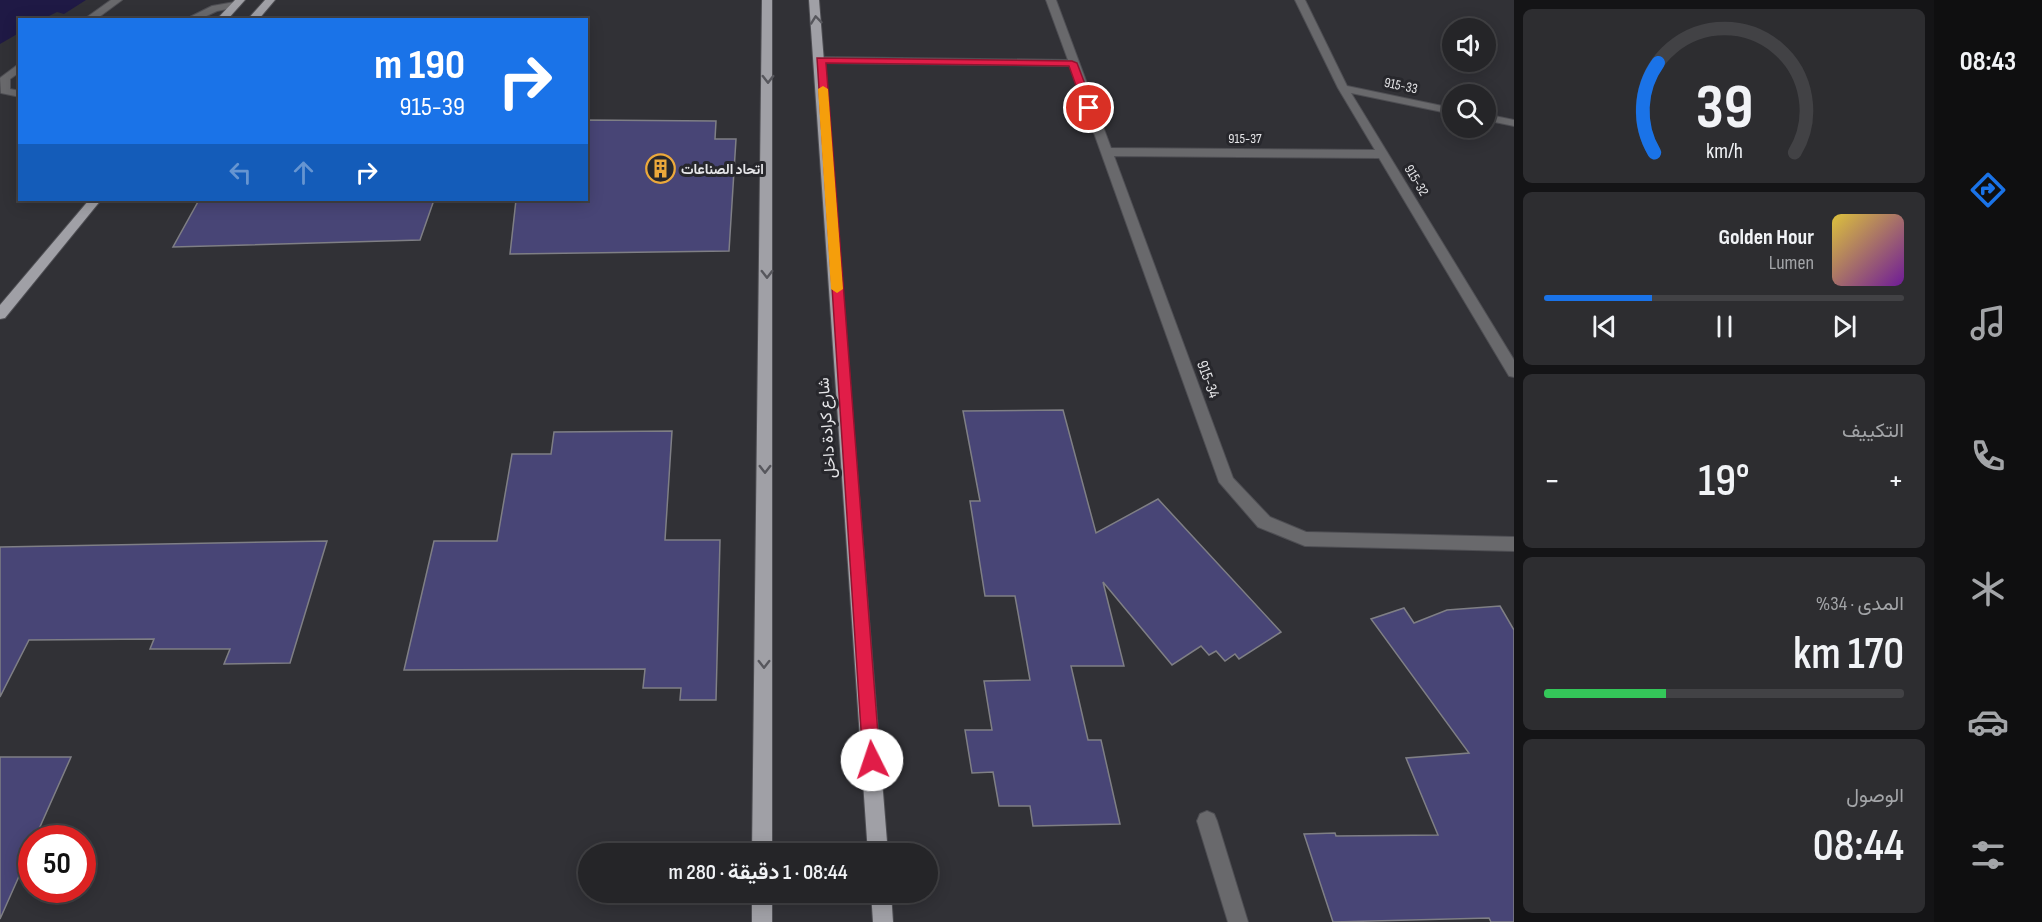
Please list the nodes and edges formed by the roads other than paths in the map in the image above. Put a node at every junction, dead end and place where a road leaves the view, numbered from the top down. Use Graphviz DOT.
graph roads {
  1 [pos="117,0"];
  2 [pos="270,0"];
  3 [pos="767,0"];
  4 [pos="814,0"];
  5 [pos="1051,0"];
  6 [pos="1300,0"];
  7 [pos="238,2"];
  8 [pos="91,18"];
  9 [pos="193,18"];
  10 [pos="223,18"];
  11 [pos="254,18"];
  12 [pos="821,60"];
  13 [pos="1072,63"];
  14 [pos="18,68"];
  15 [pos="1343,88"];
  16 [pos="18,94"];
  17 [pos="1442,109"];
  18 [pos="1496,119"];
  19 [pos="1514,123"];
  20 [pos="1106,152"];
  21 [pos="1384,154"];
  22 [pos="80,201"];
  23 [pos="94,201"];
  24 [pos="54,249"];
  25 [pos="0,314"];
  26 [pos="1514,372"];
  27 [pos="1514,544"];
  28 [pos="1207,821"];
  29 [pos="762,843"];
  30 [pos="877,843"];
  31 [pos="762,903"];
  32 [pos="882,903"];
  33 [pos="762,922"];
  34 [pos="883,922"];
  35 [pos="1238,922"];
  1 -- 8 [label="street"];
  2 -- 11 [label="main road"];
  3 -- 29 [label="main road, one-way"];
  12 -- 4 [label="main road, شارع كرادة داخل, one-way"];
  5 -- 13 [label="street, 915-34"];
  6 -- 15 [label="street, 915-32"];
  7 -- 9 [label="street"];
  7 -- 10 [label="main road"];
  12 -- 13 [label="street"];
  12 -- 30 [label="main road, شارع كرادة داخل"];
  13 -- 20 [label="street, 915-34"];
  14 -- 16 [label="street"];
  15 -- 17 [label="street, 915-33"];
  15 -- 21 [label="street, 915-32"];
  18 -- 19 [label="street"];
  20 -- 21 [label="street, 915-37"];
  20 -- 27 [label="street, 915-34"];
  21 -- 26 [label="street, 915-32"];
  22 -- 24 [label="main road"];
  23 -- 24 [label="main road"];
  24 -- 25 [label="main road"];
  28 -- 35 [label="street"];
  31 -- 33 [label="main road"];
  32 -- 34 [label="main road"];
}
